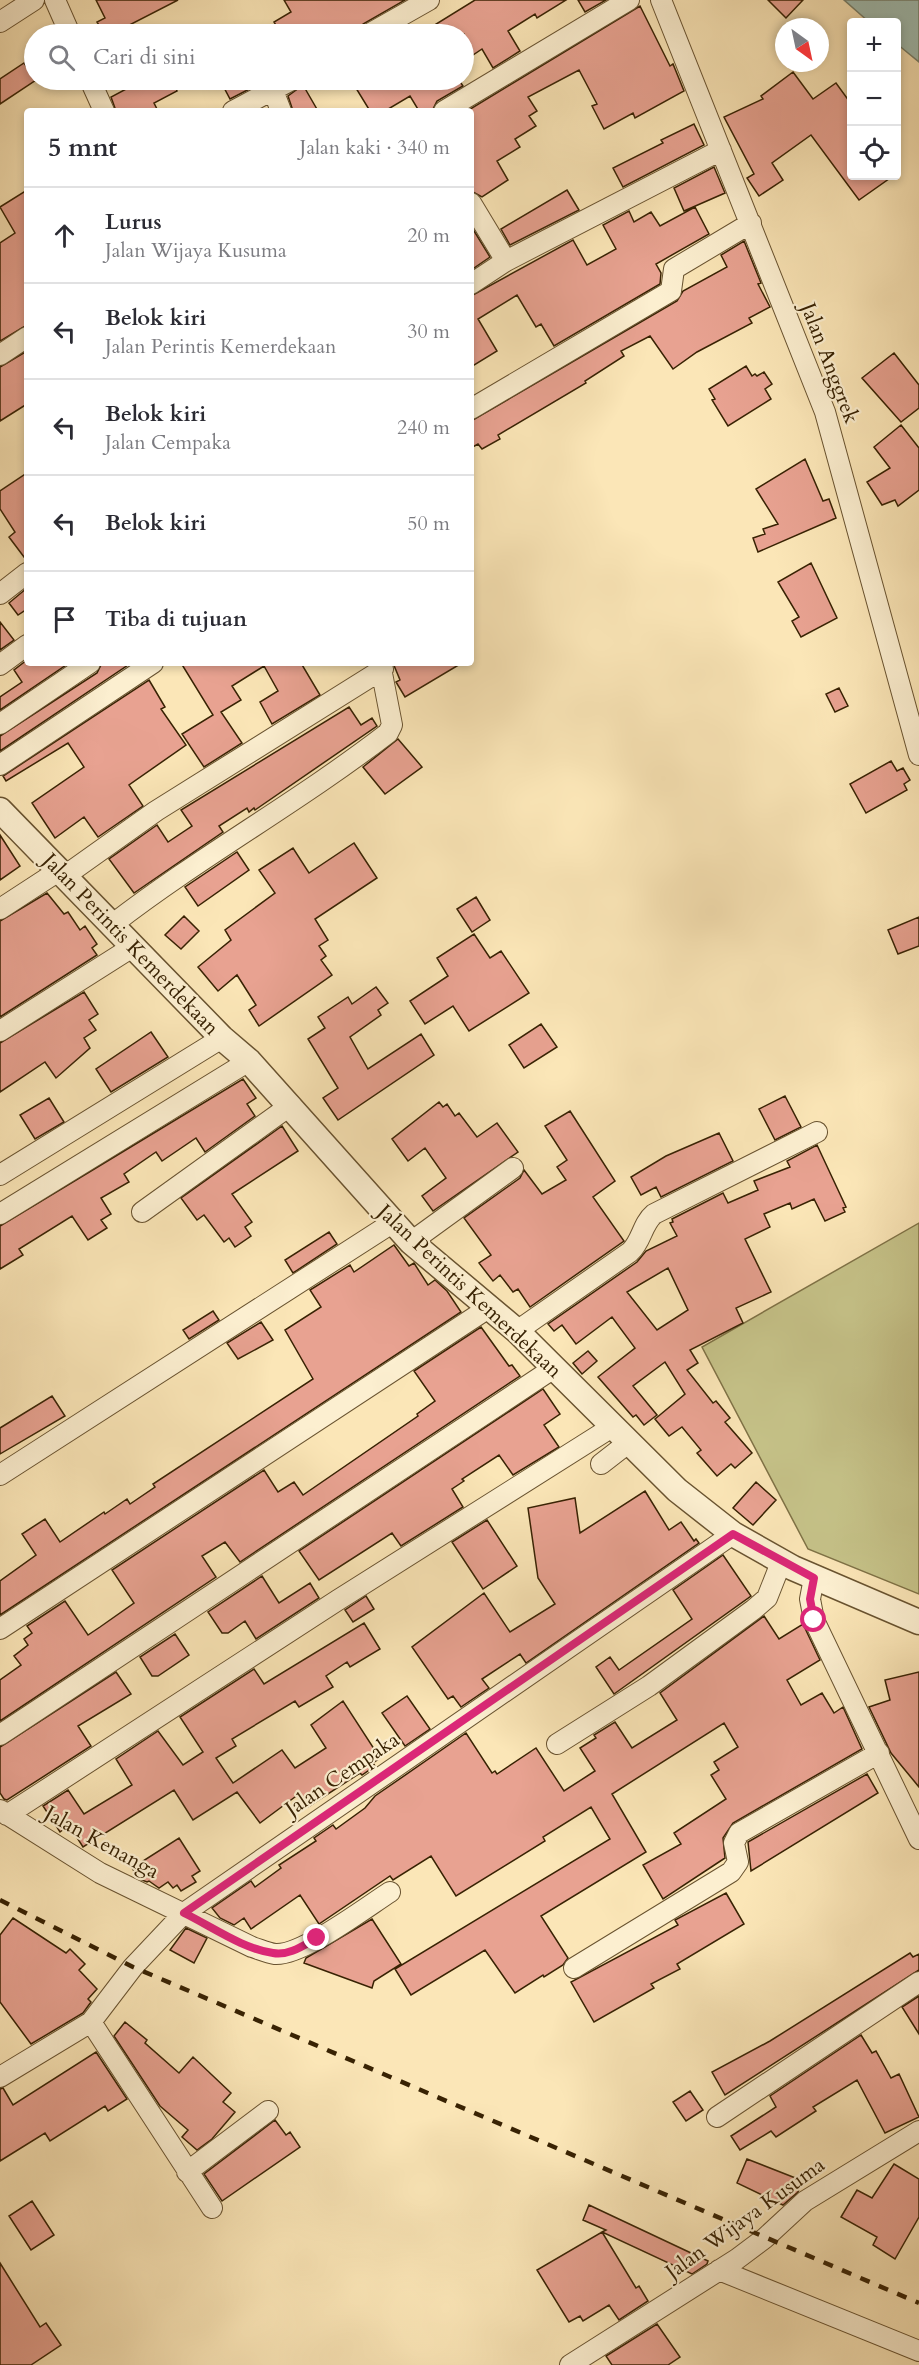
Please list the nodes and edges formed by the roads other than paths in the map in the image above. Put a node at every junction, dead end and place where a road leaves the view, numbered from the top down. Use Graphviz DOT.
graph roads {
  1 [pos="34,0"];
  2 [pos="55,0"];
  3 [pos="429,0"];
  4 [pos="629,0"];
  5 [pos="661,0"];
  6 [pos="0,22"];
  7 [pos="66,24"];
  8 [pos="387,24"];
  9 [pos="95,90"];
  10 [pos="273,90"];
  11 [pos="103,108"];
  12 [pos="239,108"];
  13 [pos="279,108"];
  14 [pos="449,108"];
  15 [pos="721,150"];
  16 [pos="474,208"];
  17 [pos="751,223"];
  18 [pos="506,261"];
  19 [pos="474,282"];
  20 [pos="24,339"];
  21 [pos="0,355"];
  22 [pos="474,407"];
  23 [pos="24,575"];
  24 [pos="0,594"];
  25 [pos="24,647"];
  26 [pos="0,665"];
  27 [pos="86,666"];
  28 [pos="148,666"];
  29 [pos="382,666"];
  30 [pos="0,724"];
  31 [pos="919,755"];
  32 [pos="0,765"];
  33 [pos="3,818"];
  34 [pos="63,872"];
  35 [pos="0,909"];
  36 [pos="113,924"];
  37 [pos="134,946"];
  38 [pos="0,1031"];
  39 [pos="222,1038"];
  40 [pos="249,1061"];
  41 [pos="291,1105"];
  42 [pos="817,1132"];
  43 [pos="513,1168"];
  44 [pos="0,1175"];
  45 [pos="142,1212"];
  46 [pos="0,1214"];
  47 [pos="392,1223"];
  48 [pos="411,1242"];
  49 [pos="490,1307"];
  50 [pos="517,1330"];
  51 [pos="554,1368"];
  52 [pos="620,1435"];
  53 [pos="601,1464"];
  54 [pos="0,1475"];
  55 [pos="733,1534"];
  56 [pos="782,1560"];
  57 [pos="814,1578"];
  58 [pos="917,1615"];
  59 [pos="0,1629"];
  60 [pos="0,1735"];
  61 [pos="557,1744"];
  62 [pos="879,1753"];
  63 [pos="4,1813"];
  64 [pos="919,1839"];
  65 [pos="390,1892"];
  66 [pos="184,1913"];
  67 [pos="574,1968"];
  68 [pos="919,1982"];
  69 [pos="91,2022"];
  70 [pos="0,2077"];
  71 [pos="268,2111"];
  72 [pos="717,2117"];
  73 [pos="919,2131"];
  74 [pos="187,2172"];
  75 [pos="212,2208"];
  76 [pos="719,2270"];
  77 [pos="919,2350"];
  78 [pos="570,2365"];
  1 -- 6 [label="street"];
  2 -- 7 [label="street"];
  3 -- 8 [label="street"];
  4 -- 14 [label="street"];
  5 -- 15 [label="street, Jalan Anggrek"];
  9 -- 11 [label="street"];
  10 -- 12 [label="street"];
  10 -- 13 [label="street"];
  15 -- 17 [label="street, Jalan Anggrek"];
  15 -- 18 [label="street"];
  16 -- 18 [label="street"];
  17 -- 22 [label="street"];
  17 -- 31 [label="street, Jalan Anggrek"];
  18 -- 19 [label="street"];
  20 -- 21 [label="street"];
  23 -- 24 [label="street"];
  25 -- 26 [label="street"];
  27 -- 30 [label="street"];
  28 -- 32 [label="street"];
  29 -- 34 [label="street"];
  29 -- 36 [label="street"];
  33 -- 34 [label="street, Jalan Perintis Kemerdekaan"];
  34 -- 35 [label="street"];
  34 -- 36 [label="street, Jalan Perintis Kemerdekaan"];
  36 -- 37 [label="street, Jalan Perintis Kemerdekaan"];
  37 -- 38 [label="street"];
  37 -- 39 [label="street, Jalan Perintis Kemerdekaan"];
  39 -- 40 [label="street, Jalan Perintis Kemerdekaan"];
  39 -- 44 [label="street"];
  40 -- 41 [label="street, Jalan Perintis Kemerdekaan"];
  40 -- 46 [label="street"];
  41 -- 45 [label="street"];
  41 -- 47 [label="street, Jalan Perintis Kemerdekaan"];
  42 -- 50 [label="street"];
  43 -- 48 [label="street"];
  47 -- 48 [label="street, Jalan Perintis Kemerdekaan"];
  47 -- 54 [label="street"];
  48 -- 49 [label="street, Jalan Perintis Kemerdekaan"];
  49 -- 50 [label="street, Jalan Perintis Kemerdekaan"];
  49 -- 59 [label="street"];
  50 -- 51 [label="street, Jalan Perintis Kemerdekaan"];
  51 -- 52 [label="street, Jalan Perintis Kemerdekaan"];
  51 -- 60 [label="street"];
  52 -- 53 [label="street"];
  52 -- 55 [label="street, Jalan Perintis Kemerdekaan"];
  52 -- 63 [label="street"];
  55 -- 56 [label="street, Jalan Perintis Kemerdekaan"];
  55 -- 66 [label="street, Jalan Cempaka"];
  56 -- 57 [label="street, Jalan Perintis Kemerdekaan"];
  56 -- 61 [label="street"];
  57 -- 58 [label="street, Jalan Perintis Kemerdekaan"];
  57 -- 62 [label="street"];
  62 -- 64 [label="street"];
  62 -- 67 [label="street"];
  63 -- 66 [label="street, Jalan Kenanga"];
  65 -- 66 [label="street, Jalan Kenanga"];
  66 -- 69 [label="street, Jalan Cempaka"];
  68 -- 72 [label="street"];
  69 -- 70 [label="street, Jalan Cempaka"];
  69 -- 74 [label="street"];
  71 -- 74 [label="street"];
  73 -- 76 [label="street, Jalan Wijaya Kusuma"];
  74 -- 75 [label="street"];
  76 -- 77 [label="street"];
  76 -- 78 [label="street, Jalan Wijaya Kusuma"];
}
